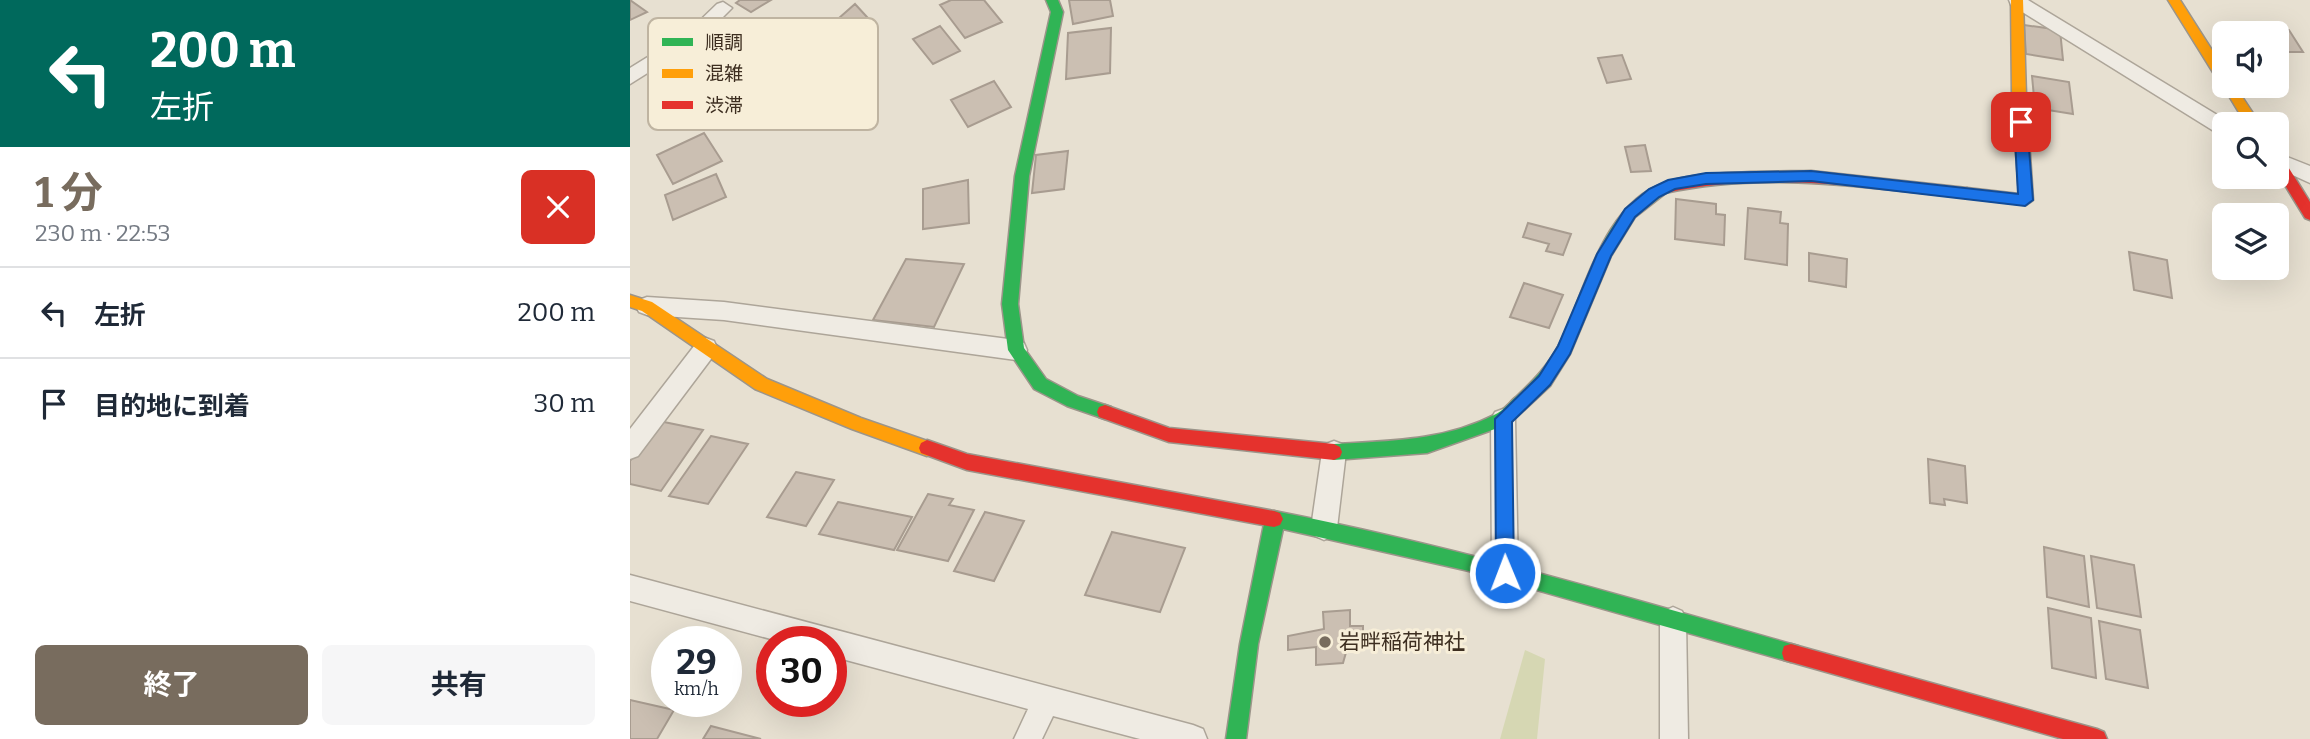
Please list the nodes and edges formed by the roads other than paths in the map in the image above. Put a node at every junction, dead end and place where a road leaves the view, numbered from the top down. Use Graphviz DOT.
graph roads {
  1 [pos="1052,0"];
  2 [pos="2017,0"];
  3 [pos="2174,0"];
  4 [pos="723,8"];
  5 [pos="713,18"];
  6 [pos="2212,60"];
  7 [pos="648,65"];
  8 [pos="630,77"];
  9 [pos="2212,121"];
  10 [pos="2289,166"];
  11 [pos="2310,175"];
  12 [pos="2289,180"];
  13 [pos="2310,214"];
  14 [pos="638,303"];
  15 [pos="706,348"];
  16 [pos="1016,350"];
  17 [pos="1503,419"];
  18 [pos="630,448"];
  19 [pos="1334,452"];
  20 [pos="1276,519"];
  21 [pos="1324,528"];
  22 [pos="1505,573"];
  23 [pos="630,588"];
  24 [pos="1673,621"];
  25 [pos="771,626"];
  26 [pos="847,646"];
  27 [pos="1046,700"];
  28 [pos="1028,739"];
  29 [pos="1193,739"];
  30 [pos="1236,739"];
  31 [pos="1674,739"];
  32 [pos="2097,739"];
  1 -- 16 [label="main road"];
  2 -- 9 [label="street"];
  2 -- 17 [label="main road"];
  3 -- 6 [label="main road"];
  4 -- 5 [label="street"];
  7 -- 8 [label="street"];
  10 -- 11 [label="street"];
  12 -- 13 [label="main road"];
  14 -- 15 [label="main road"];
  14 -- 16 [label="street"];
  15 -- 18 [label="street"];
  15 -- 20 [label="main road"];
  16 -- 19 [label="main road"];
  17 -- 19 [label="main road"];
  17 -- 22 [label="street"];
  19 -- 21 [label="street"];
  20 -- 21 [label="main road"];
  20 -- 30 [label="main road"];
  21 -- 22 [label="main road"];
  22 -- 24 [label="main road"];
  23 -- 25 [label="street"];
  24 -- 31 [label="street"];
  24 -- 32 [label="main road"];
  26 -- 27 [label="street"];
  27 -- 28 [label="street"];
  27 -- 29 [label="street"];
}
